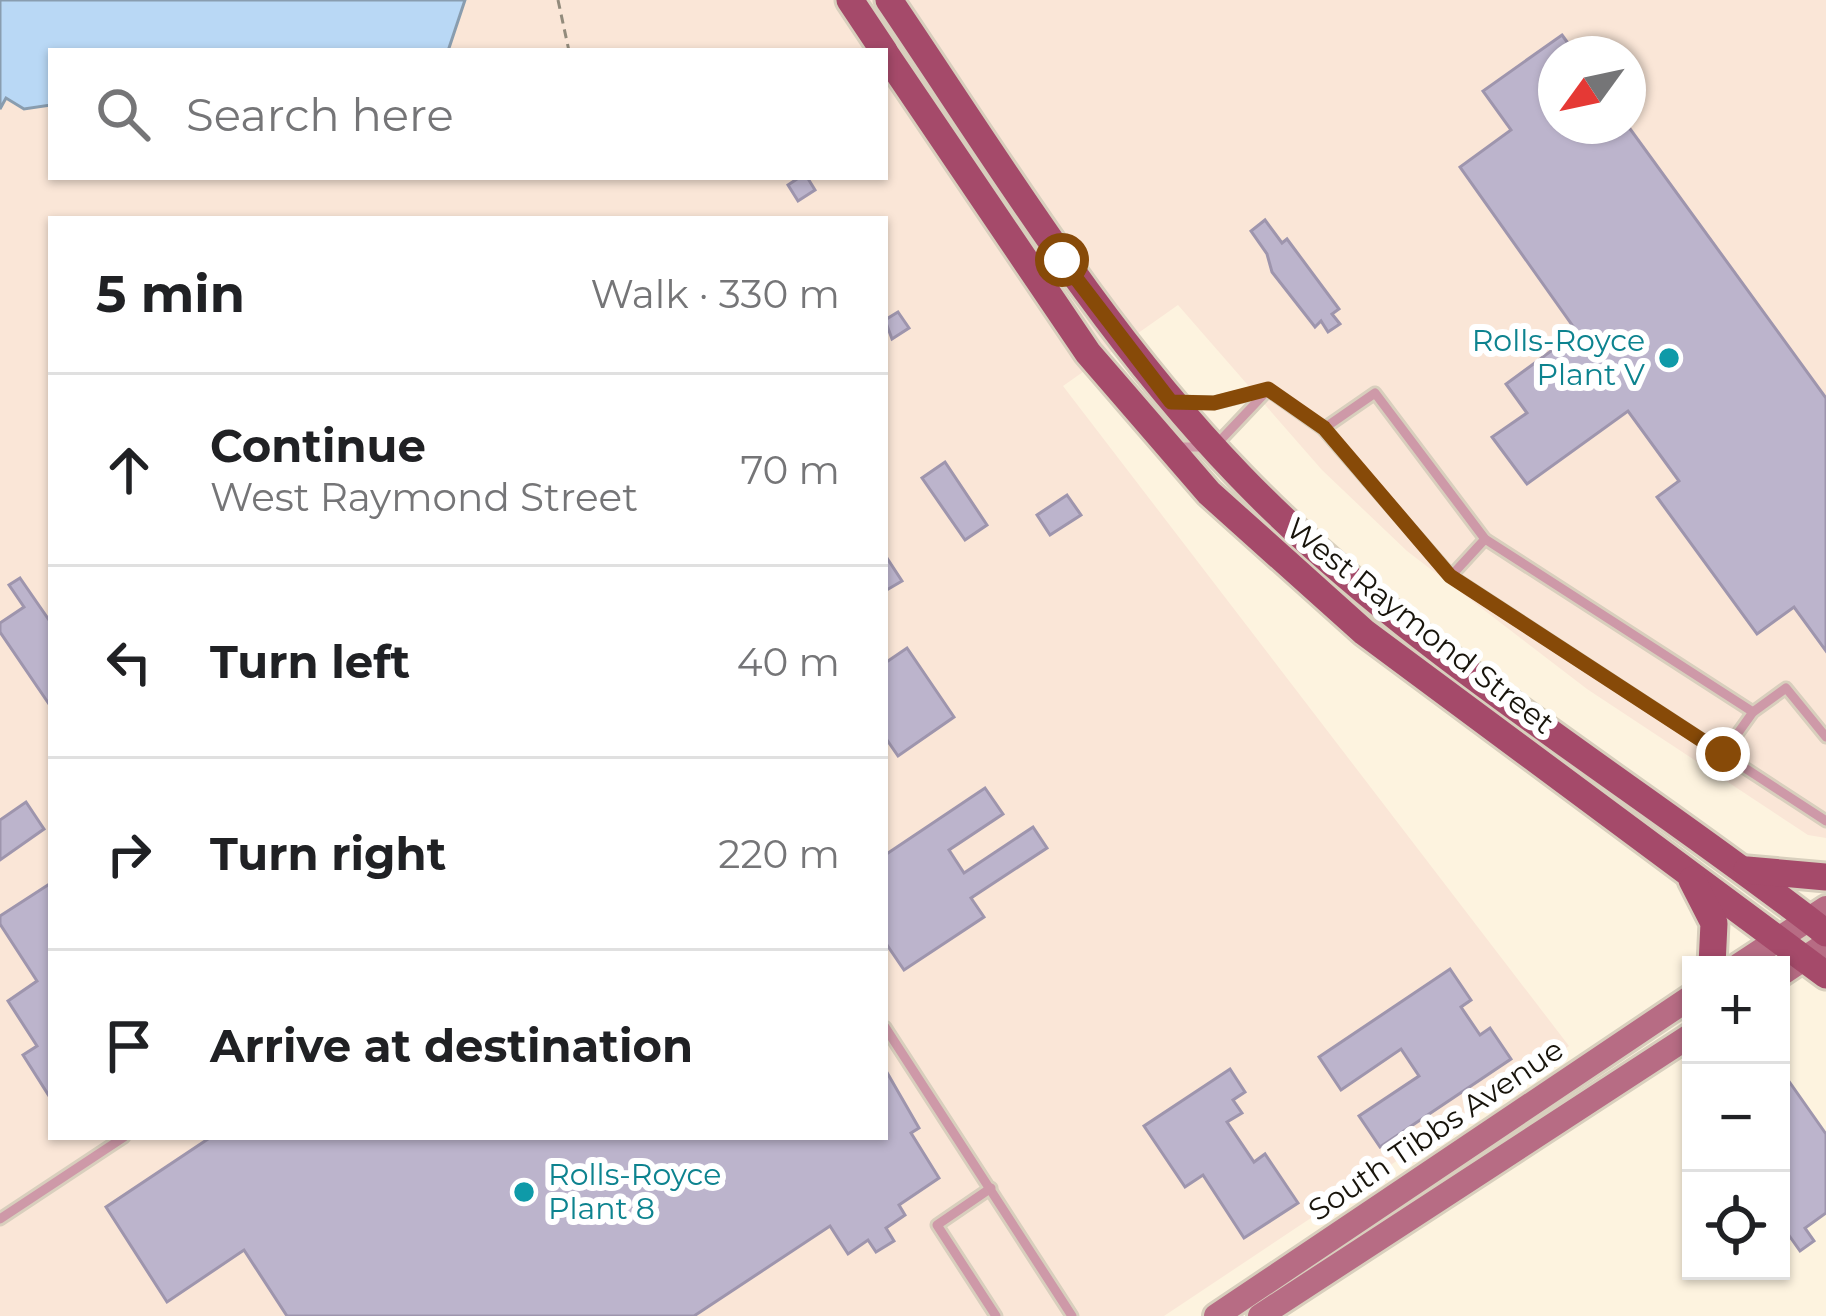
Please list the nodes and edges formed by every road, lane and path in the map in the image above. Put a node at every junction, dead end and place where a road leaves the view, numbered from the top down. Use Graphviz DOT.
graph roads {
  1 [pos="559,0"];
  2 [pos="850,0"];
  3 [pos="889,0"];
  4 [pos="568,48"];
  5 [pos="882,48"];
  6 [pos="888,56"];
  7 [pos="1268,389"];
  8 [pos="1171,402"];
  9 [pos="1324,428"];
  10 [pos="1166,446"];
  11 [pos="1214,447"];
  12 [pos="1485,538"];
  13 [pos="1450,576"];
  14 [pos="1753,712"];
  15 [pos="1826,737"];
  16 [pos="1723,754"];
  17 [pos="1826,821"];
  18 [pos="1739,868"];
  19 [pos="1686,871"];
  20 [pos="1826,877"];
  21 [pos="1820,920"];
  22 [pos="1778,939"];
  23 [pos="1712,956"];
  24 [pos="1752,956"];
  25 [pos="1809,963"];
  26 [pos="1682,1003"];
  27 [pos="888,1032"];
  28 [pos="1682,1041"];
  29 [pos="119,1140"];
  30 [pos="992,1188"];
  31 [pos="0,1219"];
  32 [pos="996,1316"];
  33 [pos="1072,1316"];
  34 [pos="1216,1316"];
  35 [pos="1260,1316"];
  1 -- 4 [label="path"];
  2 -- 5 [label="main road, West Raymond Street"];
  3 -- 8 [label="main road, West Raymond Street"];
  6 -- 10 [label="main road, West Raymond Street"];
  7 -- 8 [label="lane"];
  7 -- 9 [label="lane"];
  7 -- 11 [label="lane"];
  8 -- 11 [label="main road, West Raymond Street"];
  9 -- 12 [label="lane"];
  9 -- 13 [label="lane"];
  10 -- 11 [label="lane"];
  10 -- 19 [label="main road, West Raymond Street"];
  11 -- 18 [label="main road, West Raymond Street"];
  12 -- 13 [label="lane"];
  12 -- 14 [label="lane"];
  13 -- 16 [label="lane"];
  14 -- 15 [label="lane"];
  14 -- 16 [label="lane"];
  16 -- 17 [label="lane"];
  18 -- 20 [label="main road"];
  18 -- 21 [label="main road, West Raymond Street"];
  19 -- 22 [label="main road, West Raymond Street"];
  19 -- 23 [label="main road"];
  21 -- 22 [label="main road"];
  22 -- 24 [label="main road"];
  22 -- 25 [label="main road, West Raymond Street"];
  26 -- 34 [label="main road, South Tibbs Avenue"];
  27 -- 30 [label="lane"];
  28 -- 35 [label="main road, South Tibbs Avenue"];
  29 -- 31 [label="lane"];
  30 -- 32 [label="lane"];
  30 -- 33 [label="lane"];
}
